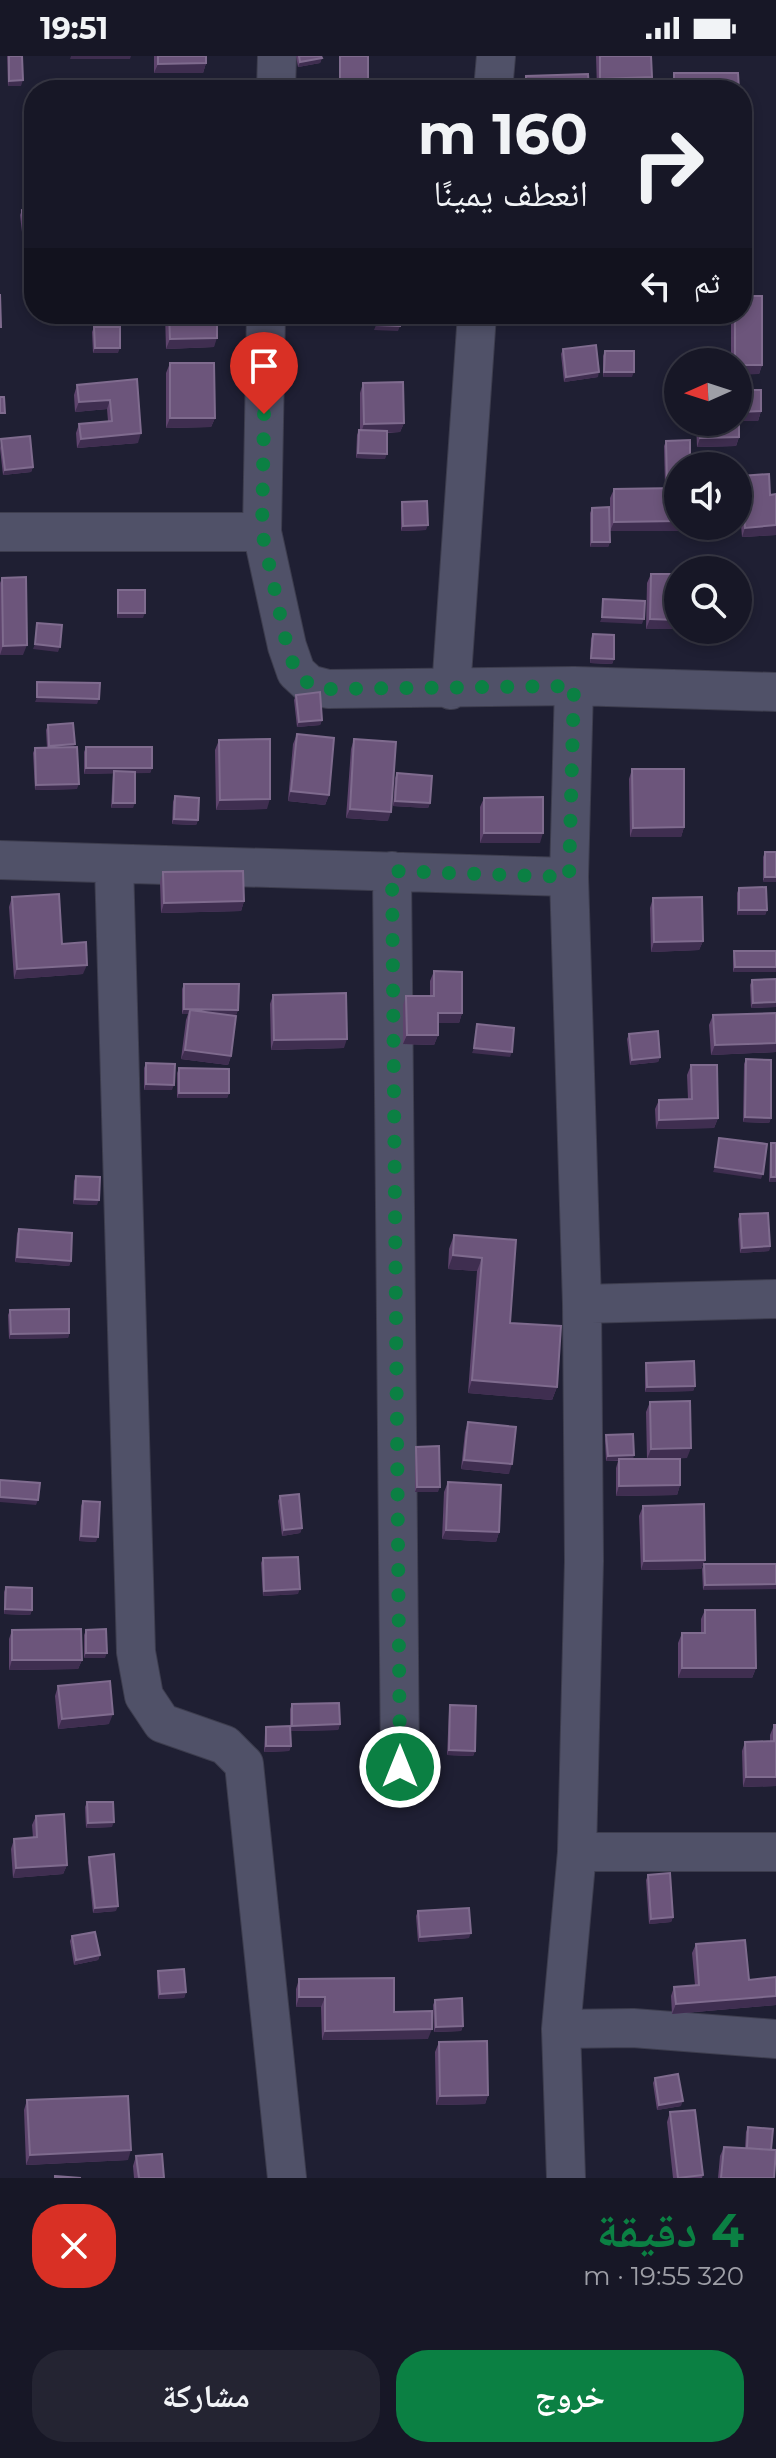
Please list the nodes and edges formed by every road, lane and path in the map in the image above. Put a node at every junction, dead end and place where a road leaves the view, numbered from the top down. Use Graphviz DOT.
graph roads {
  1 [pos="277,56"];
  2 [pos="496,56"];
  3 [pos="276,80"];
  4 [pos="494,80"];
  5 [pos="266,324"];
  6 [pos="476,324"];
  7 [pos="0,532"];
  8 [pos="262,532"];
  9 [pos="574,686"];
  10 [pos="451,690"];
  11 [pos="776,692"];
  12 [pos="0,860"];
  13 [pos="114,864"];
  14 [pos="392,871"];
  15 [pos="569,877"];
  16 [pos="776,1299"];
  17 [pos="582,1304"];
  18 [pos="400,1767"];
  19 [pos="577,1852"];
  20 [pos="776,1852"];
  21 [pos="561,2029"];
  22 [pos="776,2039"];
  23 [pos="287,2178"];
  24 [pos="566,2178"];
  1 -- 3 [label="street"];
  2 -- 4 [label="street"];
  5 -- 8 [label="street"];
  6 -- 10 [label="street"];
  7 -- 8 [label="street"];
  8 -- 10 [label="street"];
  9 -- 10 [label="street"];
  9 -- 11 [label="street"];
  9 -- 15 [label="street"];
  12 -- 13 [label="street"];
  13 -- 14 [label="street"];
  13 -- 23 [label="street"];
  14 -- 15 [label="street"];
  14 -- 18 [label="street"];
  15 -- 17 [label="street"];
  16 -- 17 [label="street"];
  17 -- 19 [label="street"];
  19 -- 20 [label="street"];
  19 -- 21 [label="street"];
  21 -- 22 [label="street"];
  21 -- 24 [label="street"];
}
